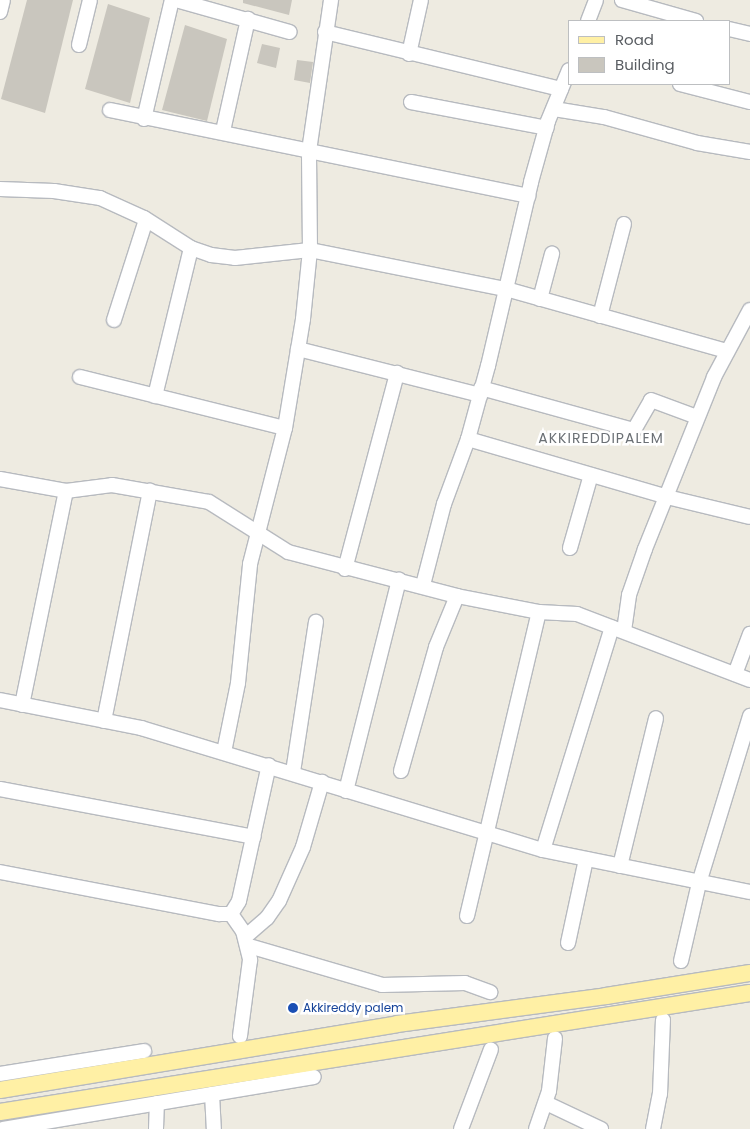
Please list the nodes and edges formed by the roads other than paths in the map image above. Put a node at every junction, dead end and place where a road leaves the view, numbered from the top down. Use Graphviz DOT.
graph roads {
  1 [pos="3,0"];
  2 [pos="90,0"];
  3 [pos="172,0"];
  4 [pos="176,0"];
  5 [pos="331,0"];
  6 [pos="421,0"];
  7 [pos="596,0"];
  8 [pos="622,0"];
  9 [pos="0,12"];
  10 [pos="248,20"];
  11 [pos="588,20"];
  12 [pos="692,20"];
  13 [pos="730,29"];
  14 [pos="290,32"];
  15 [pos="325,32"];
  16 [pos="750,34"];
  17 [pos="79,45"];
  18 [pos="409,54"];
  19 [pos="568,72"];
  20 [pos="684,85"];
  21 [pos="561,89"];
  22 [pos="411,102"];
  23 [pos="750,102"];
  24 [pos="554,108"];
  25 [pos="110,110"];
  26 [pos="144,119"];
  27 [pos="547,128"];
  28 [pos="223,131"];
  29 [pos="309,151"];
  30 [pos="750,152"];
  31 [pos="0,189"];
  32 [pos="528,196"];
  33 [pos="146,220"];
  34 [pos="624,224"];
  35 [pos="191,248"];
  36 [pos="310,250"];
  37 [pos="552,254"];
  38 [pos="506,289"];
  39 [pos="540,299"];
  40 [pos="750,310"];
  41 [pos="600,316"];
  42 [pos="114,320"];
  43 [pos="298,349"];
  44 [pos="726,351"];
  45 [pos="397,373"];
  46 [pos="80,377"];
  47 [pos="480,391"];
  48 [pos="155,396"];
  49 [pos="698,417"];
  50 [pos="285,428"];
  51 [pos="468,439"];
  52 [pos="591,475"];
  53 [pos="0,479"];
  54 [pos="66,491"];
  55 [pos="150,491"];
  56 [pos="667,497"];
  57 [pos="750,516"];
  58 [pos="258,531"];
  59 [pos="570,548"];
  60 [pos="345,569"];
  61 [pos="399,580"];
  62 [pos="423,585"];
  63 [pos="457,596"];
  64 [pos="540,612"];
  65 [pos="316,622"];
  66 [pos="618,629"];
  67 [pos="750,634"];
  68 [pos="735,674"];
  69 [pos="750,680"];
  70 [pos="0,700"];
  71 [pos="22,705"];
  72 [pos="750,716"];
  73 [pos="656,718"];
  74 [pos="104,721"];
  75 [pos="224,752"];
  76 [pos="270,765"];
  77 [pos="401,771"];
  78 [pos="292,772"];
  79 [pos="322,782"];
  80 [pos="0,789"];
  81 [pos="346,790"];
  82 [pos="486,835"];
  83 [pos="253,837"];
  84 [pos="543,850"];
  85 [pos="586,860"];
  86 [pos="620,866"];
  87 [pos="0,872"];
  88 [pos="699,883"];
  89 [pos="750,892"];
  90 [pos="231,914"];
  91 [pos="467,916"];
  92 [pos="247,941"];
  93 [pos="568,943"];
  94 [pos="681,961"];
  95 [pos="750,973"];
  96 [pos="490,992"];
  97 [pos="750,992"];
  98 [pos="663,1020"];
  99 [pos="240,1036"];
  100 [pos="556,1038"];
  101 [pos="492,1049"];
  102 [pos="144,1051"];
  103 [pos="0,1074"];
  104 [pos="314,1077"];
  105 [pos="0,1090"];
  106 [pos="212,1094"];
  107 [pos="546,1102"];
  108 [pos="158,1103"];
  109 [pos="0,1112"];
  110 [pos="3,1129"];
  111 [pos="156,1129"];
  112 [pos="214,1129"];
  113 [pos="461,1129"];
  114 [pos="536,1129"];
  115 [pos="601,1129"];
  116 [pos="653,1129"];
  1 -- 9 [label="street"];
  2 -- 17 [label="street"];
  3 -- 26 [label="street"];
  4 -- 10 [label="street"];
  5 -- 15 [label="street"];
  6 -- 18 [label="street"];
  7 -- 11 [label="street"];
  8 -- 12 [label="street"];
  10 -- 14 [label="street"];
  10 -- 28 [label="street"];
  13 -- 16 [label="street"];
  15 -- 18 [label="street"];
  15 -- 29 [label="street"];
  18 -- 21 [label="street"];
  19 -- 21 [label="street"];
  20 -- 23 [label="street"];
  21 -- 24 [label="street"];
  22 -- 27 [label="street"];
  24 -- 27 [label="street"];
  24 -- 30 [label="street"];
  25 -- 26 [label="street"];
  26 -- 28 [label="street"];
  27 -- 32 [label="street"];
  28 -- 29 [label="street"];
  29 -- 32 [label="street"];
  29 -- 36 [label="street"];
  31 -- 33 [label="street"];
  32 -- 38 [label="street"];
  33 -- 35 [label="street"];
  33 -- 42 [label="street"];
  34 -- 41 [label="street"];
  35 -- 36 [label="street"];
  35 -- 48 [label="street"];
  36 -- 38 [label="street"];
  36 -- 43 [label="street"];
  37 -- 39 [label="street"];
  38 -- 39 [label="street"];
  38 -- 47 [label="street"];
  39 -- 41 [label="street"];
  40 -- 44 [label="street"];
  41 -- 44 [label="street"];
  43 -- 45 [label="street"];
  43 -- 50 [label="street"];
  44 -- 49 [label="street"];
  45 -- 47 [label="street"];
  45 -- 60 [label="street"];
  46 -- 48 [label="street"];
  47 -- 49 [label="street"];
  47 -- 51 [label="street"];
  48 -- 50 [label="street"];
  49 -- 56 [label="street"];
  50 -- 58 [label="street"];
  51 -- 52 [label="street"];
  51 -- 62 [label="street"];
  52 -- 56 [label="street"];
  52 -- 59 [label="street"];
  53 -- 54 [label="street"];
  54 -- 55 [label="street"];
  54 -- 71 [label="street"];
  55 -- 58 [label="street"];
  55 -- 74 [label="street"];
  56 -- 57 [label="street"];
  56 -- 66 [label="street"];
  58 -- 60 [label="street"];
  58 -- 75 [label="street"];
  60 -- 61 [label="street"];
  61 -- 62 [label="street"];
  61 -- 81 [label="street"];
  62 -- 63 [label="street"];
  63 -- 64 [label="street"];
  63 -- 77 [label="street"];
  64 -- 66 [label="street"];
  64 -- 82 [label="street"];
  65 -- 78 [label="street"];
  66 -- 68 [label="street"];
  66 -- 84 [label="street"];
  67 -- 68 [label="street"];
  68 -- 69 [label="street"];
  70 -- 71 [label="street"];
  71 -- 74 [label="street"];
  72 -- 88 [label="street"];
  73 -- 86 [label="street"];
  74 -- 75 [label="street"];
  75 -- 76 [label="street"];
  76 -- 78 [label="street"];
  76 -- 83 [label="street"];
  78 -- 79 [label="street"];
  79 -- 81 [label="street"];
  79 -- 92 [label="street"];
  80 -- 83 [label="street"];
  81 -- 82 [label="street"];
  82 -- 84 [label="street"];
  82 -- 91 [label="street"];
  83 -- 90 [label="street"];
  84 -- 85 [label="street"];
  85 -- 86 [label="street"];
  85 -- 93 [label="street"];
  86 -- 88 [label="street"];
  87 -- 90 [label="street"];
  88 -- 89 [label="street"];
  88 -- 94 [label="street"];
  90 -- 92 [label="street"];
  92 -- 96 [label="street"];
  92 -- 99 [label="street"];
  95 -- 105 [label="main road"];
  97 -- 109 [label="main road"];
  98 -- 116 [label="street"];
  100 -- 107 [label="street"];
  101 -- 113 [label="street"];
  102 -- 103 [label="street"];
  104 -- 106 [label="street"];
  106 -- 108 [label="street"];
  106 -- 112 [label="street"];
  107 -- 114 [label="street"];
  107 -- 115 [label="street"];
  108 -- 110 [label="street"];
  108 -- 111 [label="street"];
}
